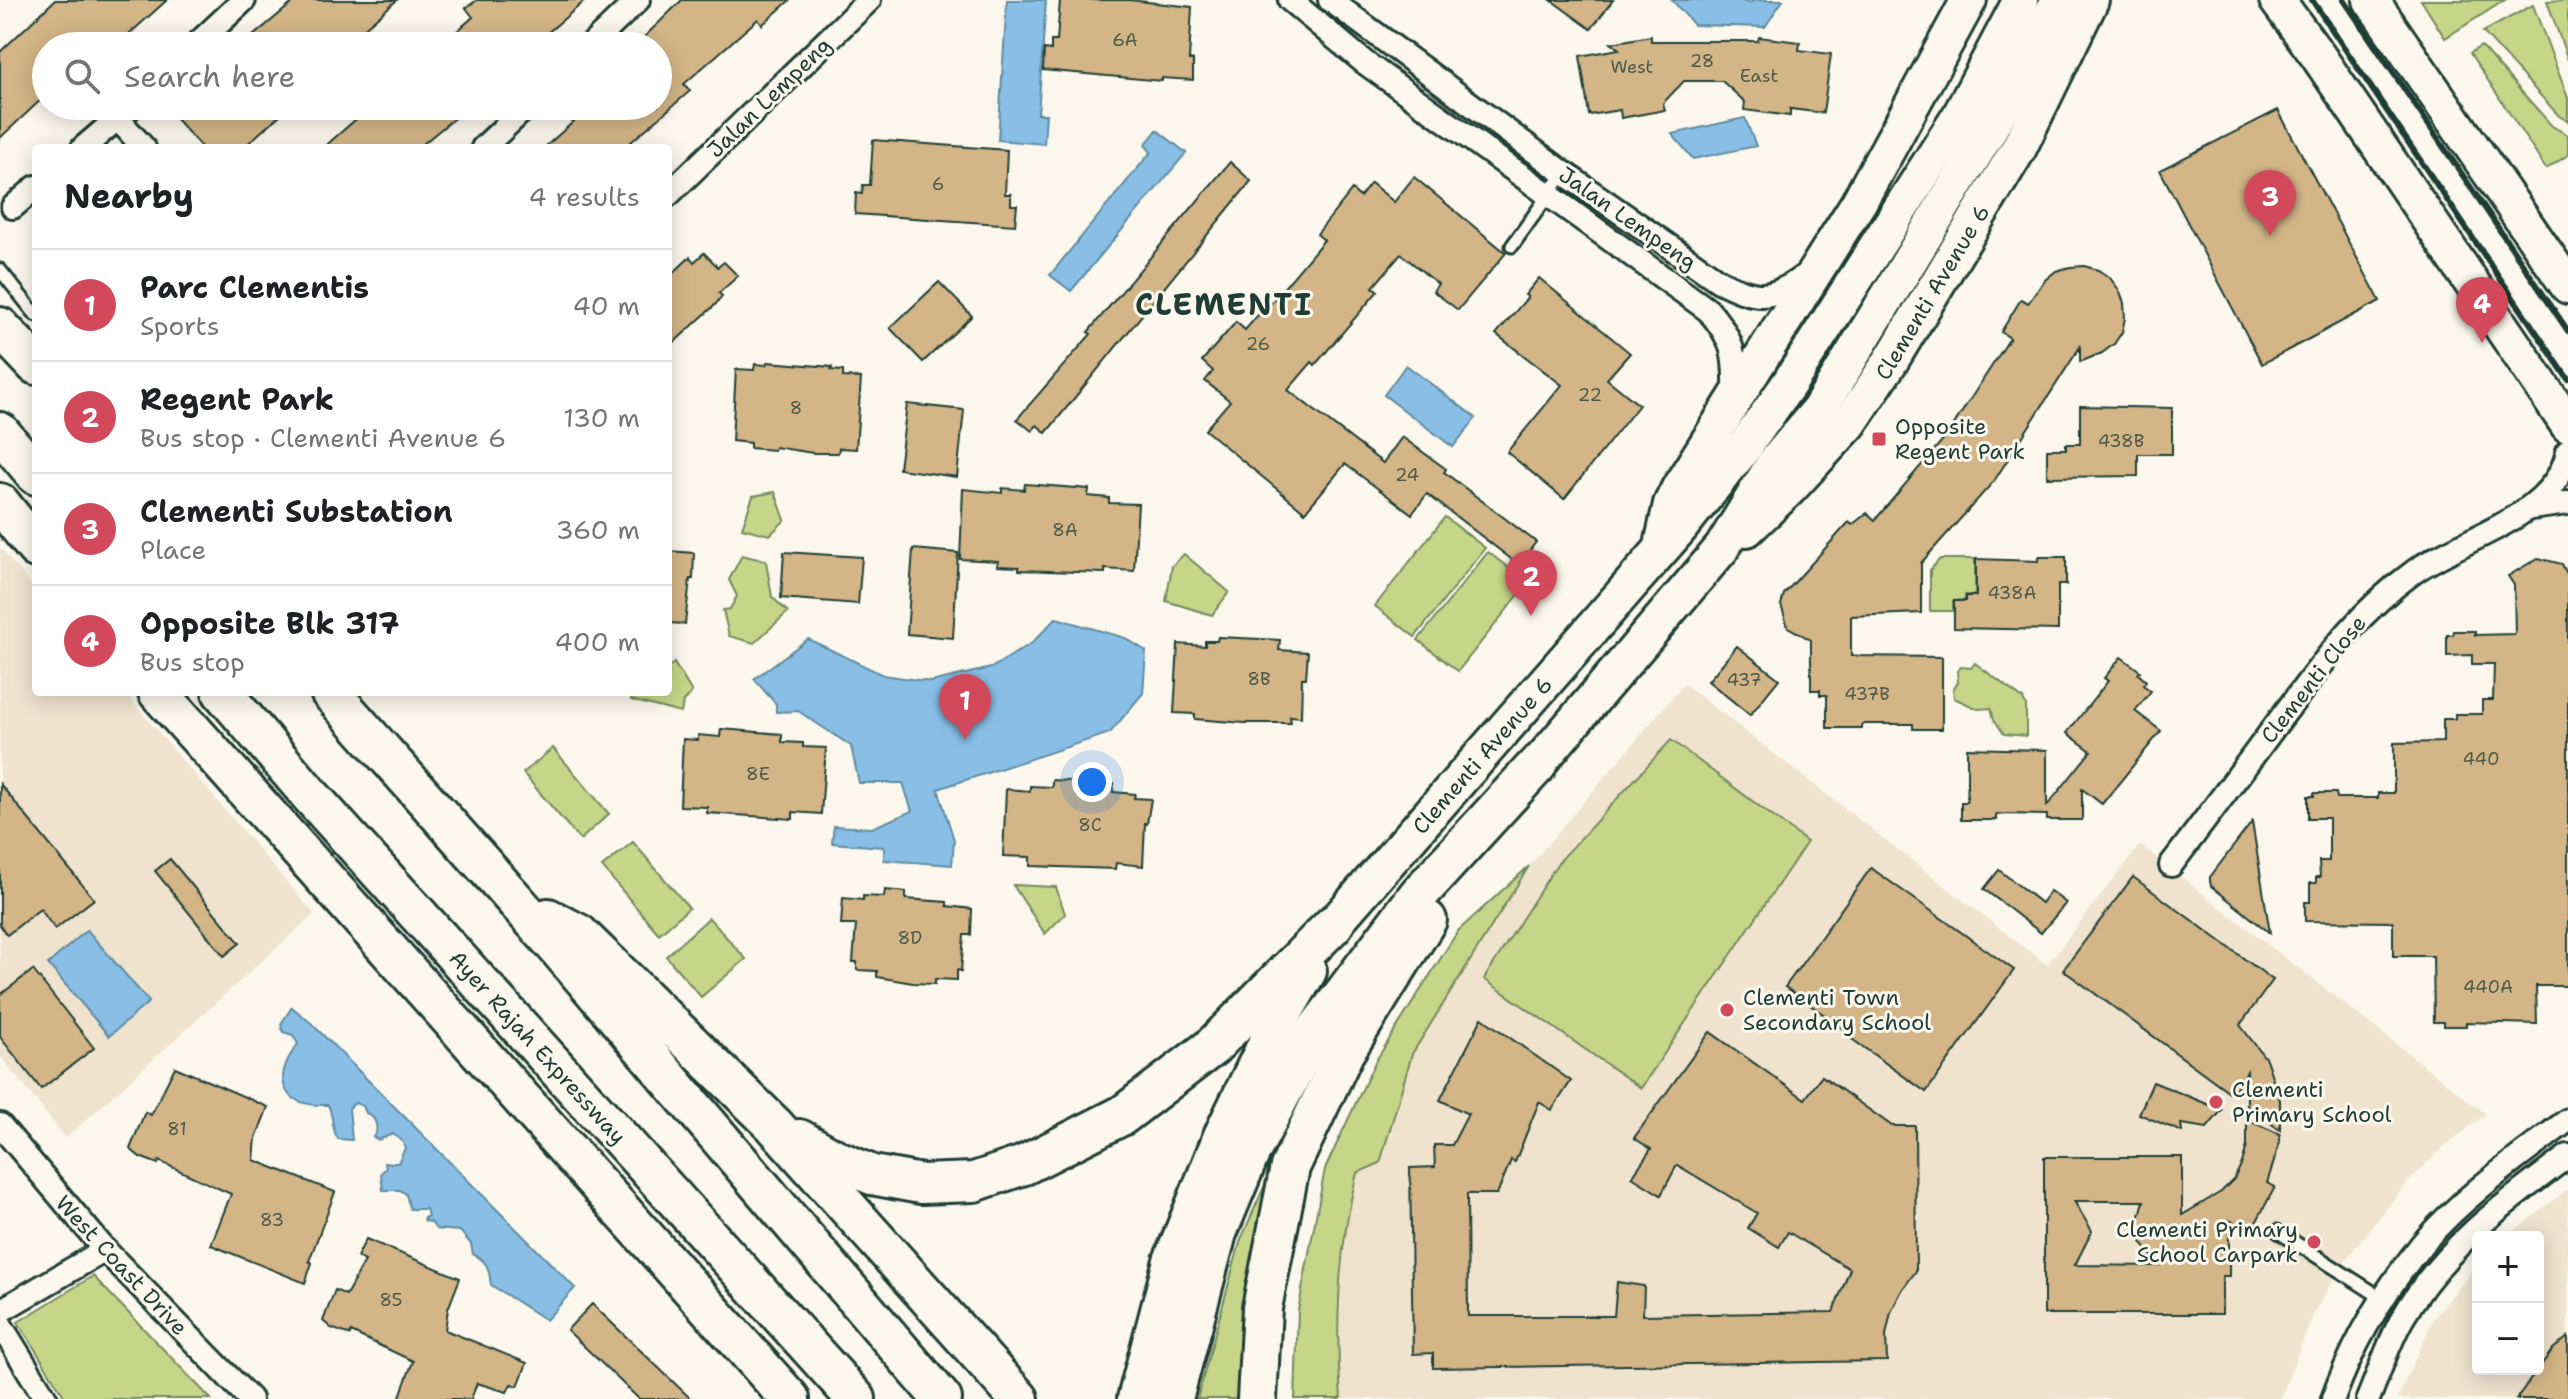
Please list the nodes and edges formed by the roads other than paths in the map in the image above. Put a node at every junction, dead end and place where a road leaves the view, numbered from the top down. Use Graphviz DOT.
graph roads {
  1 [pos="244,0"];
  2 [pos="638,0"];
  3 [pos="869,0"];
  4 [pos="1290,0"];
  5 [pos="1330,0"];
  6 [pos="1969,0"];
  7 [pos="2021,0"];
  8 [pos="2059,0"];
  9 [pos="2091,0"];
  10 [pos="2277,0"];
  11 [pos="2371,0"];
  12 [pos="210,32"];
  13 [pos="605,32"];
  14 [pos="1423,69"];
  15 [pos="1447,88"];
  16 [pos="1408,93"];
  17 [pos="1435,113"];
  18 [pos="117,120"];
  19 [pos="129,120"];
  20 [pos="512,120"];
  21 [pos="88,144"];
  22 [pos="142,144"];
  23 [pos="487,144"];
  24 [pos="1564,173"];
  25 [pos="32,190"];
  26 [pos="672,191"];
  27 [pos="1548,195"];
  28 [pos="13,207"];
  29 [pos="1512,246"];
  30 [pos="1818,266"];
  31 [pos="0,270"];
  32 [pos="2568,286"];
  33 [pos="32,310"];
  34 [pos="0,327"];
  35 [pos="32,361"];
  36 [pos="1735,395"];
  37 [pos="2568,425"];
  38 [pos="0,432"];
  39 [pos="2568,451"];
  40 [pos="32,470"];
  41 [pos="0,503"];
  42 [pos="2568,503"];
  43 [pos="2531,508"];
  44 [pos="32,543"];
  45 [pos="1722,548"];
  46 [pos="1661,549"];
  47 [pos="162,696"];
  48 [pos="225,696"];
  49 [pos="334,696"];
  50 [pos="1537,765"];
  51 [pos="2171,865"];
  52 [pos="523,909"];
  53 [pos="1334,924"];
  54 [pos="2568,1120"];
  55 [pos="0,1125"];
  56 [pos="774,1125"];
  57 [pos="2568,1156"];
  58 [pos="2277,1231"];
  59 [pos="105,1250"];
  60 [pos="1189,1270"];
  61 [pos="2382,1298"];
  62 [pos="0,1311"];
  63 [pos="0,1324"];
  64 [pos="46,1399"];
  65 [pos="250,1399"];
  66 [pos="790,1399"];
  67 [pos="856,1399"];
  68 [pos="942,1399"];
  69 [pos="1019,1399"];
  70 [pos="1137,1399"];
  71 [pos="1173,1399"];
  72 [pos="1257,1399"];
  73 [pos="2333,1399"];
  74 [pos="2368,1399"];
  1 -- 12 [label="street"];
  2 -- 13 [label="street"];
  3 -- 26 [label="street, Jalan Lempeng"];
  4 -- 16 [label="street, Jalan Lempeng"];
  5 -- 14 [label="street, Jalan Lempeng"];
  6 -- 30 [label="main road, Clementi Avenue 6"];
  7 -- 46 [label="main road, Clementi Avenue 6"];
  8 -- 45 [label="main road, Clementi Avenue 6"];
  9 -- 45 [label="main road, Clementi Avenue 6"];
  10 -- 37 [label="main road"];
  11 -- 32 [label="main road"];
  14 -- 15 [label="street, Jalan Lempeng"];
  14 -- 16 [label="lane"];
  15 -- 17 [label="lane"];
  15 -- 24 [label="street, Jalan Lempeng"];
  16 -- 17 [label="street, Jalan Lempeng"];
  17 -- 27 [label="street, Jalan Lempeng"];
  18 -- 21 [label="street"];
  19 -- 22 [label="street"];
  20 -- 23 [label="street"];
  24 -- 27 [label="lane"];
  24 -- 30 [label="street, Jalan Lempeng"];
  25 -- 28 [label="street"];
  27 -- 29 [label="lane"];
  27 -- 36 [label="street, Jalan Lempeng"];
  30 -- 36 [label="main road, Clementi Avenue 6"];
  31 -- 33 [label="lane"];
  34 -- 35 [label="highway"];
  36 -- 46 [label="main road, Clementi Avenue 6"];
  38 -- 40 [label="highway"];
  39 -- 43 [label="street, Clementi Close"];
  41 -- 44 [label="highway"];
  42 -- 43 [label="street, Clementi Close"];
  43 -- 51 [label="street, Clementi Close"];
  45 -- 50 [label="main road, Clementi Avenue 6"];
  46 -- 53 [label="main road, Clementi Avenue 6"];
  47 -- 66 [label="highway"];
  48 -- 67 [label="highway, Ayer Rajah Expressway"];
  49 -- 52 [label="highway"];
  50 -- 60 [label="highway"];
  50 -- 72 [label="highway"];
  52 -- 56 [label="highway"];
  52 -- 68 [label="highway"];
  53 -- 56 [label="highway"];
  53 -- 60 [label="highway"];
  54 -- 61 [label="street"];
  55 -- 59 [label="street, West Coast Drive"];
  56 -- 69 [label="highway"];
  57 -- 74 [label="street"];
  58 -- 61 [label="lane"];
  59 -- 62 [label="street"];
  59 -- 65 [label="street, West Coast Drive"];
  60 -- 70 [label="highway"];
  60 -- 71 [label="highway"];
  61 -- 73 [label="street"];
  63 -- 64 [label="street"];
}
